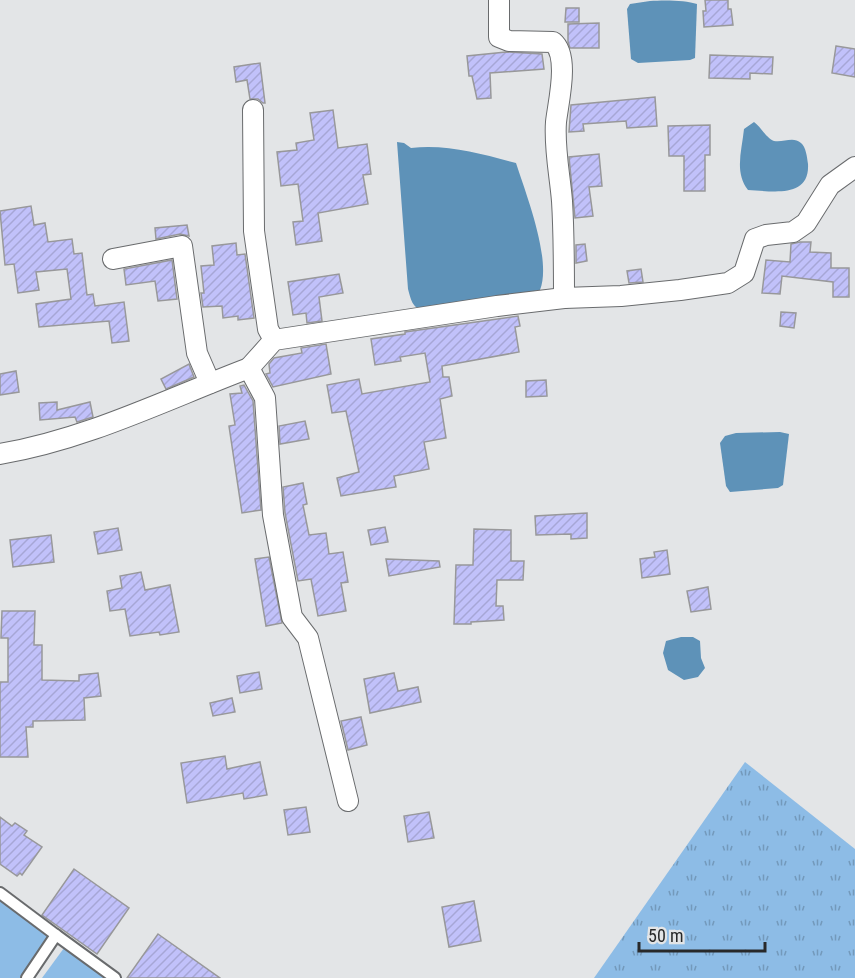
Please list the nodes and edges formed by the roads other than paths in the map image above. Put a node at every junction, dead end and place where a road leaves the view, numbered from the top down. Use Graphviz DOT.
graph roads {
  1 [pos="499,0"];
  2 [pos="253,110"];
  3 [pos="855,167"];
  4 [pos="112,259"];
  5 [pos="564,298"];
  6 [pos="274,340"];
  7 [pos="249,368"];
  8 [pos="210,383"];
  9 [pos="0,454"];
  10 [pos="348,801"];
  11 [pos="0,893"];
  12 [pos="57,935"];
  13 [pos="27,978"];
  14 [pos="115,978"];
  1 -- 5 [label="street"];
  2 -- 6 [label="street"];
  3 -- 5 [label="street"];
  4 -- 8 [label="street"];
  5 -- 6 [label="street"];
  6 -- 7 [label="street"];
  7 -- 8 [label="street"];
  7 -- 10 [label="street"];
  8 -- 9 [label="street"];
  11 -- 12 [label="lane"];
  12 -- 13 [label="lane"];
  12 -- 14 [label="lane"];
}
